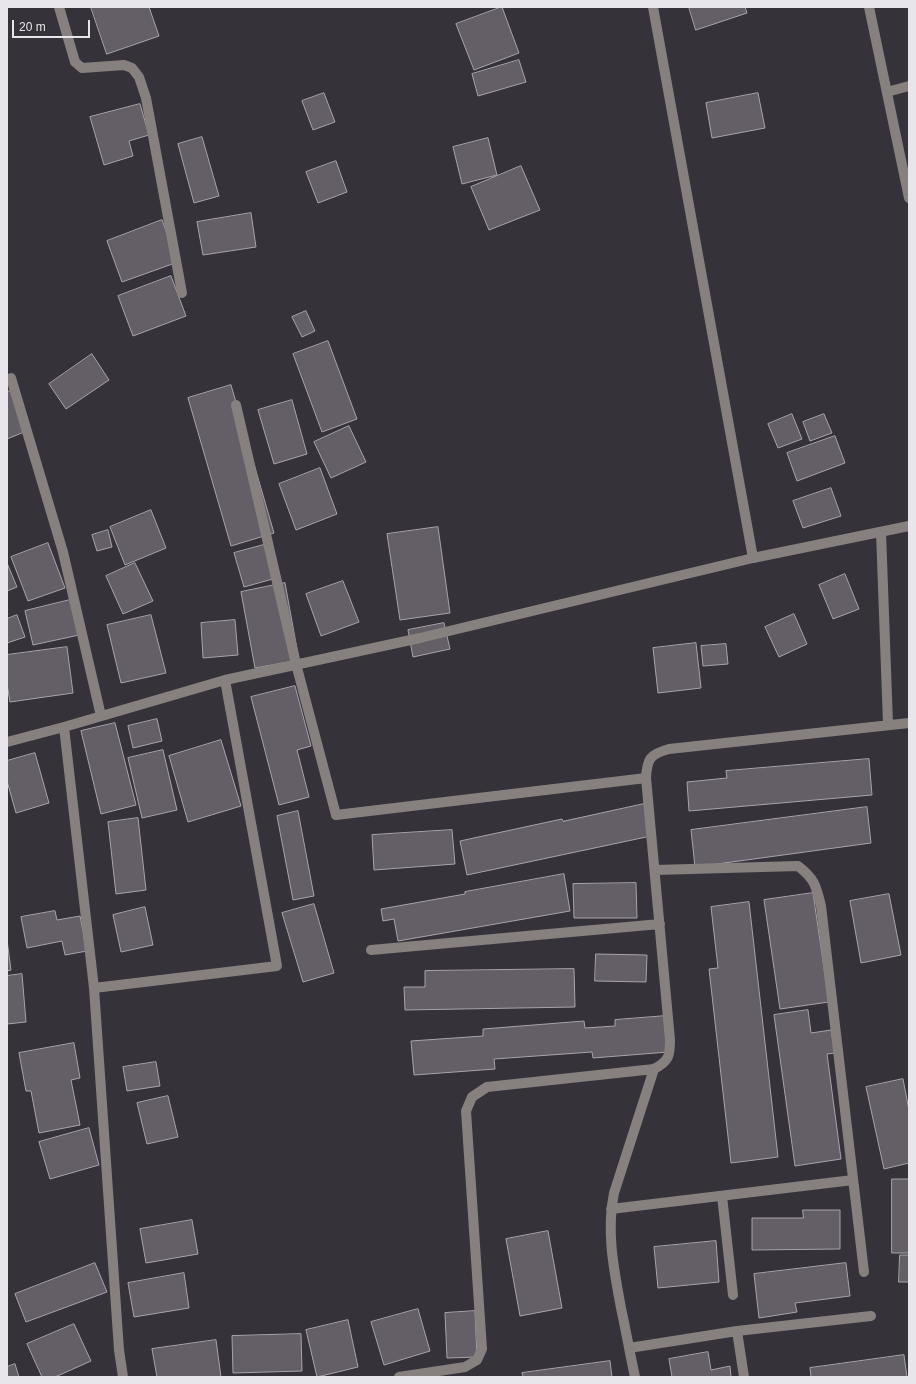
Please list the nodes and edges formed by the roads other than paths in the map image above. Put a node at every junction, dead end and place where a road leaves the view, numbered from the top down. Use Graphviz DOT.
graph roads {
  1 [pos="59,7"];
  2 [pos="653,7"];
  3 [pos="868,7"];
  4 [pos="909,86"];
  5 [pos="887,92"];
  6 [pos="909,198"];
  7 [pos="182,293"];
  8 [pos="11,378"];
  9 [pos="236,405"];
  10 [pos="909,526"];
  11 [pos="881,532"];
  12 [pos="753,558"];
  13 [pos="296,664"];
  14 [pos="225,680"];
  15 [pos="101,716"];
  16 [pos="909,722"];
  17 [pos="888,724"];
  18 [pos="64,727"];
  19 [pos="7,742"];
  20 [pos="646,778"];
  21 [pos="654,870"];
  22 [pos="660,924"];
  23 [pos="370,950"];
  24 [pos="94,988"];
  25 [pos="654,1069"];
  26 [pos="853,1180"];
  27 [pos="722,1196"];
  28 [pos="611,1209"];
  29 [pos="864,1272"];
  30 [pos="733,1294"];
  31 [pos="871,1316"];
  32 [pos="737,1332"];
  33 [pos="629,1348"];
  34 [pos="123,1377"];
  35 [pos="399,1377"];
  36 [pos="635,1377"];
  37 [pos="744,1377"];
  1 -- 7 [label="street"];
  2 -- 12 [label="street"];
  3 -- 5 [label="street"];
  4 -- 5 [label="street"];
  5 -- 6 [label="street"];
  8 -- 15 [label="street"];
  9 -- 13 [label="street"];
  10 -- 11 [label="street"];
  11 -- 12 [label="street"];
  11 -- 17 [label="street"];
  12 -- 13 [label="street"];
  13 -- 14 [label="street"];
  13 -- 20 [label="street"];
  14 -- 15 [label="street"];
  14 -- 24 [label="street"];
  15 -- 18 [label="street"];
  16 -- 17 [label="street"];
  17 -- 20 [label="street"];
  18 -- 19 [label="street"];
  18 -- 24 [label="street"];
  20 -- 21 [label="street"];
  21 -- 22 [label="street"];
  21 -- 26 [label="street"];
  22 -- 23 [label="street"];
  22 -- 25 [label="street"];
  24 -- 34 [label="street"];
  25 -- 28 [label="street"];
  25 -- 35 [label="street"];
  26 -- 27 [label="street"];
  26 -- 29 [label="street"];
  27 -- 28 [label="street"];
  27 -- 30 [label="street"];
  28 -- 33 [label="street"];
  31 -- 32 [label="street"];
  32 -- 33 [label="street"];
  32 -- 37 [label="street"];
  33 -- 36 [label="street"];
}
